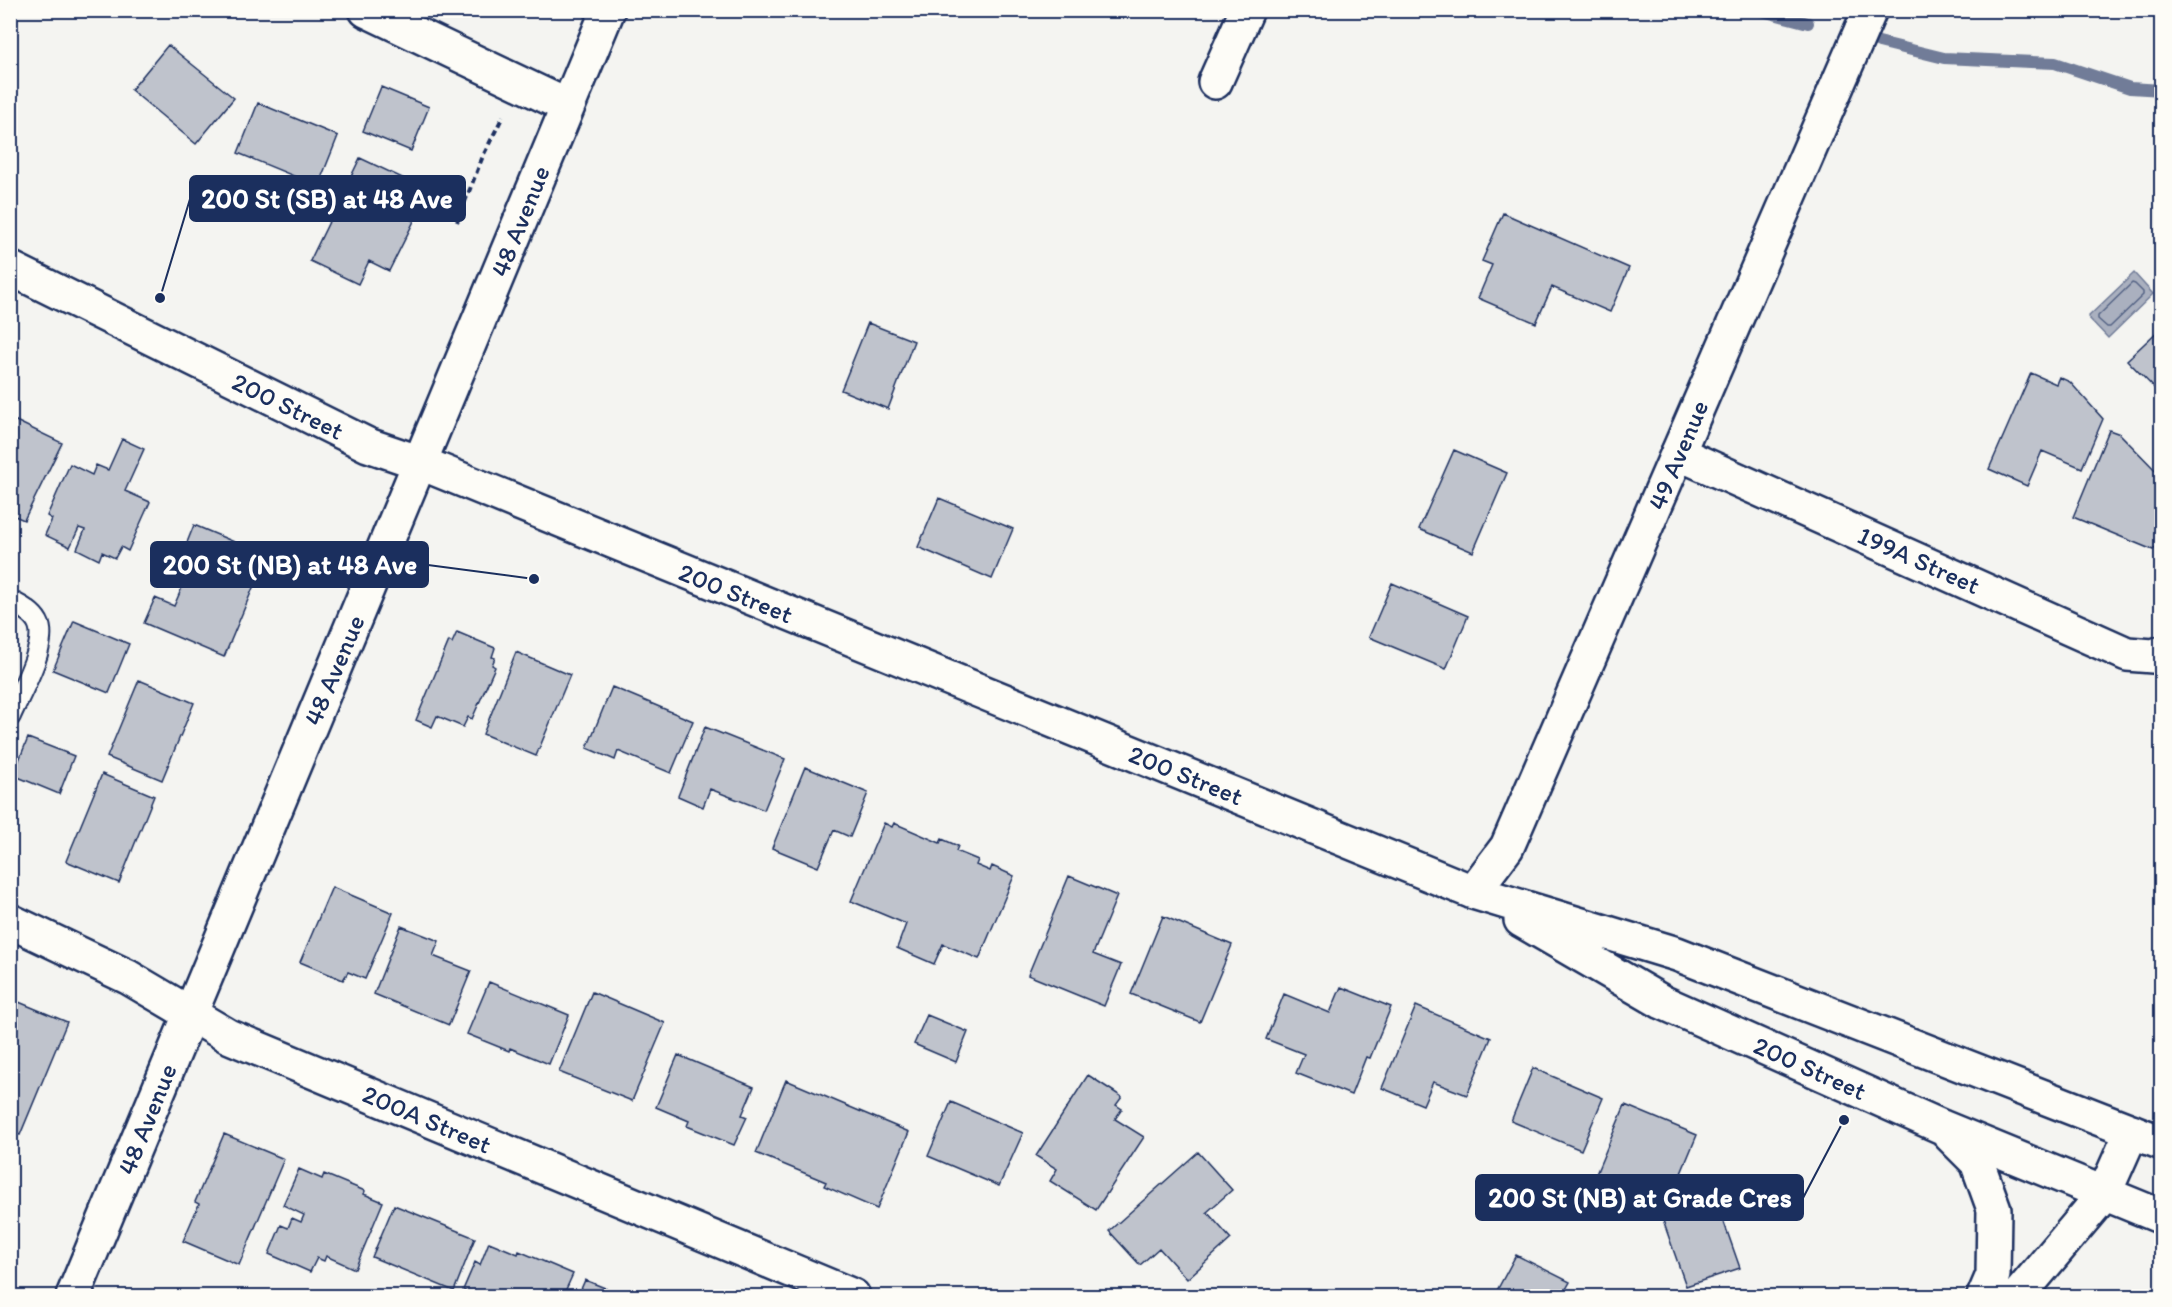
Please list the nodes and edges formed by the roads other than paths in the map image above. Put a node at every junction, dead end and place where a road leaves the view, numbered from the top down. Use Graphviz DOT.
graph roads {
  1 [pos="366,10"];
  2 [pos="608,10"];
  3 [pos="1247,10"];
  4 [pos="1870,10"];
  5 [pos="1215,82"];
  6 [pos="567,106"];
  7 [pos="10,268"];
  8 [pos="1678,453"];
  9 [pos="421,463"];
  10 [pos="10,601"];
  11 [pos="2162,653"];
  12 [pos="10,716"];
  13 [pos="1473,892"];
  14 [pos="10,921"];
  15 [pos="190,1015"];
  16 [pos="1942,1127"];
  17 [pos="2132,1131"];
  18 [pos="2162,1143"];
  19 [pos="2104,1194"];
  20 [pos="2162,1217"];
  21 [pos="73,1296"];
  22 [pos="853,1296"];
  23 [pos="1984,1296"];
  24 [pos="2018,1296"];
  1 -- 6 [label="street"];
  2 -- 6 [label="street, 48 Avenue"];
  3 -- 5 [label="street"];
  4 -- 8 [label="street, 49 Avenue"];
  6 -- 9 [label="street, 48 Avenue"];
  7 -- 9 [label="street, 200 Street"];
  8 -- 11 [label="street, 199A Street"];
  8 -- 13 [label="street, 49 Avenue"];
  9 -- 13 [label="street, 200 Street"];
  9 -- 15 [label="street, 48 Avenue"];
  10 -- 12 [label="lane"];
  13 -- 16 [label="street, 200 Street"];
  13 -- 17 [label="street, 200 Street"];
  14 -- 15 [label="street, 200A Street"];
  15 -- 21 [label="street, 48 Avenue"];
  15 -- 22 [label="street, 200A Street"];
  16 -- 19 [label="street, 200 Street"];
  16 -- 23 [label="street"];
  17 -- 18 [label="street, 200 Street"];
  17 -- 19 [label="street"];
  19 -- 20 [label="street, 200 Street"];
  19 -- 24 [label="street"];
}
